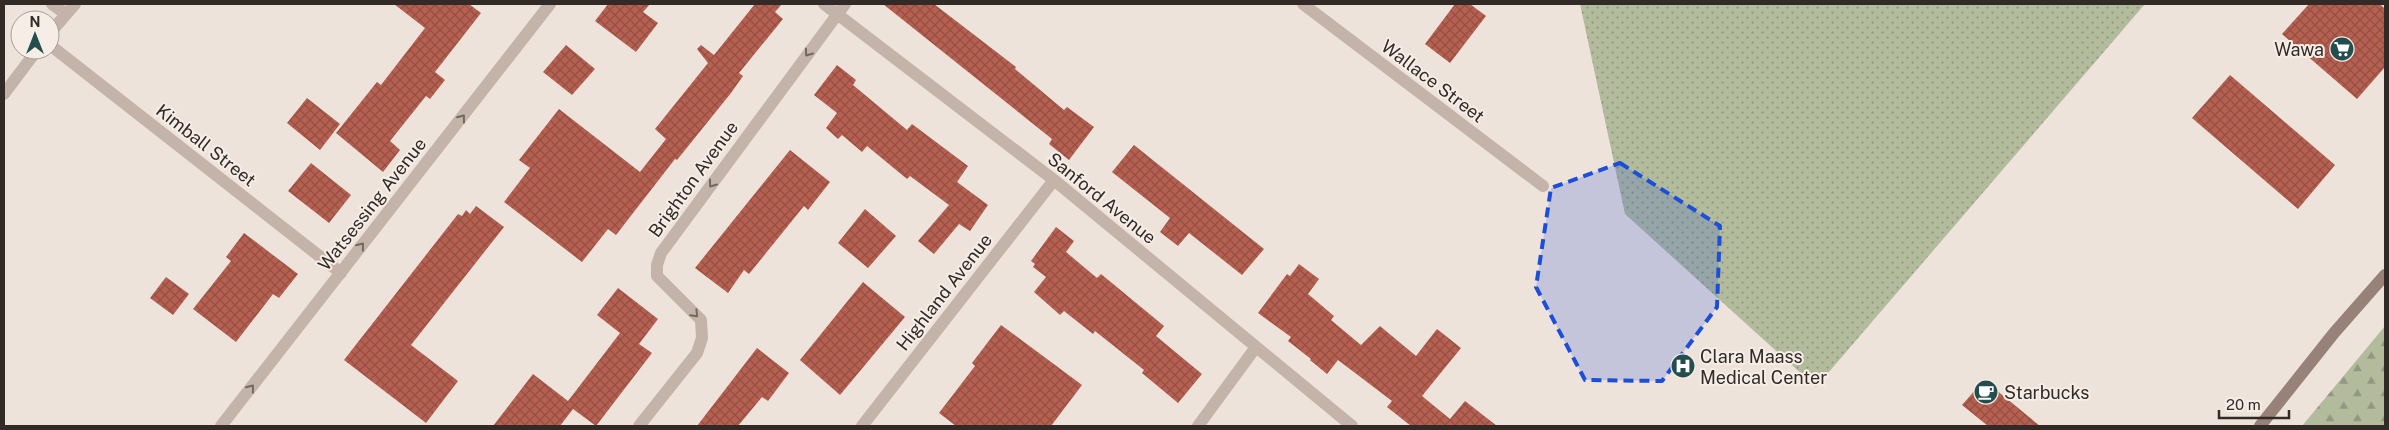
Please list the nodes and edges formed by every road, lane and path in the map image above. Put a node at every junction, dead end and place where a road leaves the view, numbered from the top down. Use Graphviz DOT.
graph roads {
  1 [pos="52,4"];
  2 [pos="75,4"];
  3 [pos="550,4"];
  4 [pos="824,4"];
  5 [pos="1302,4"];
  6 [pos="841,9"];
  7 [pos="66,14"];
  8 [pos="60,22"];
  9 [pos="60,53"];
  10 [pos="30,60"];
  11 [pos="4,94"];
  12 [pos="1054,180"];
  13 [pos="1543,186"];
  14 [pos="340,273"];
  15 [pos="2385,275"];
  16 [pos="1256,347"];
  17 [pos="221,426"];
  18 [pos="639,426"];
  19 [pos="862,426"];
  20 [pos="1198,426"];
  21 [pos="1352,426"];
  22 [pos="2260,426"];
  1 -- 7 [label="street"];
  2 -- 7 [label="street"];
  14 -- 3 [label="street, Watsessing Avenue, one-way"];
  4 -- 6 [label="street, Sanford Avenue"];
  5 -- 13 [label="street, Wallace Street"];
  6 -- 12 [label="street, Sanford Avenue"];
  6 -- 18 [label="street, Brighton Avenue, one-way"];
  7 -- 8 [label="street"];
  9 -- 14 [label="street, Kimball Street"];
  10 -- 11 [label="street"];
  12 -- 16 [label="street, Sanford Avenue"];
  12 -- 19 [label="street, Highland Avenue"];
  17 -- 14 [label="street, Watsessing Avenue, one-way"];
  15 -- 22 [label="main road"];
  16 -- 20 [label="street"];
  16 -- 21 [label="street, Sanford Avenue"];
}
